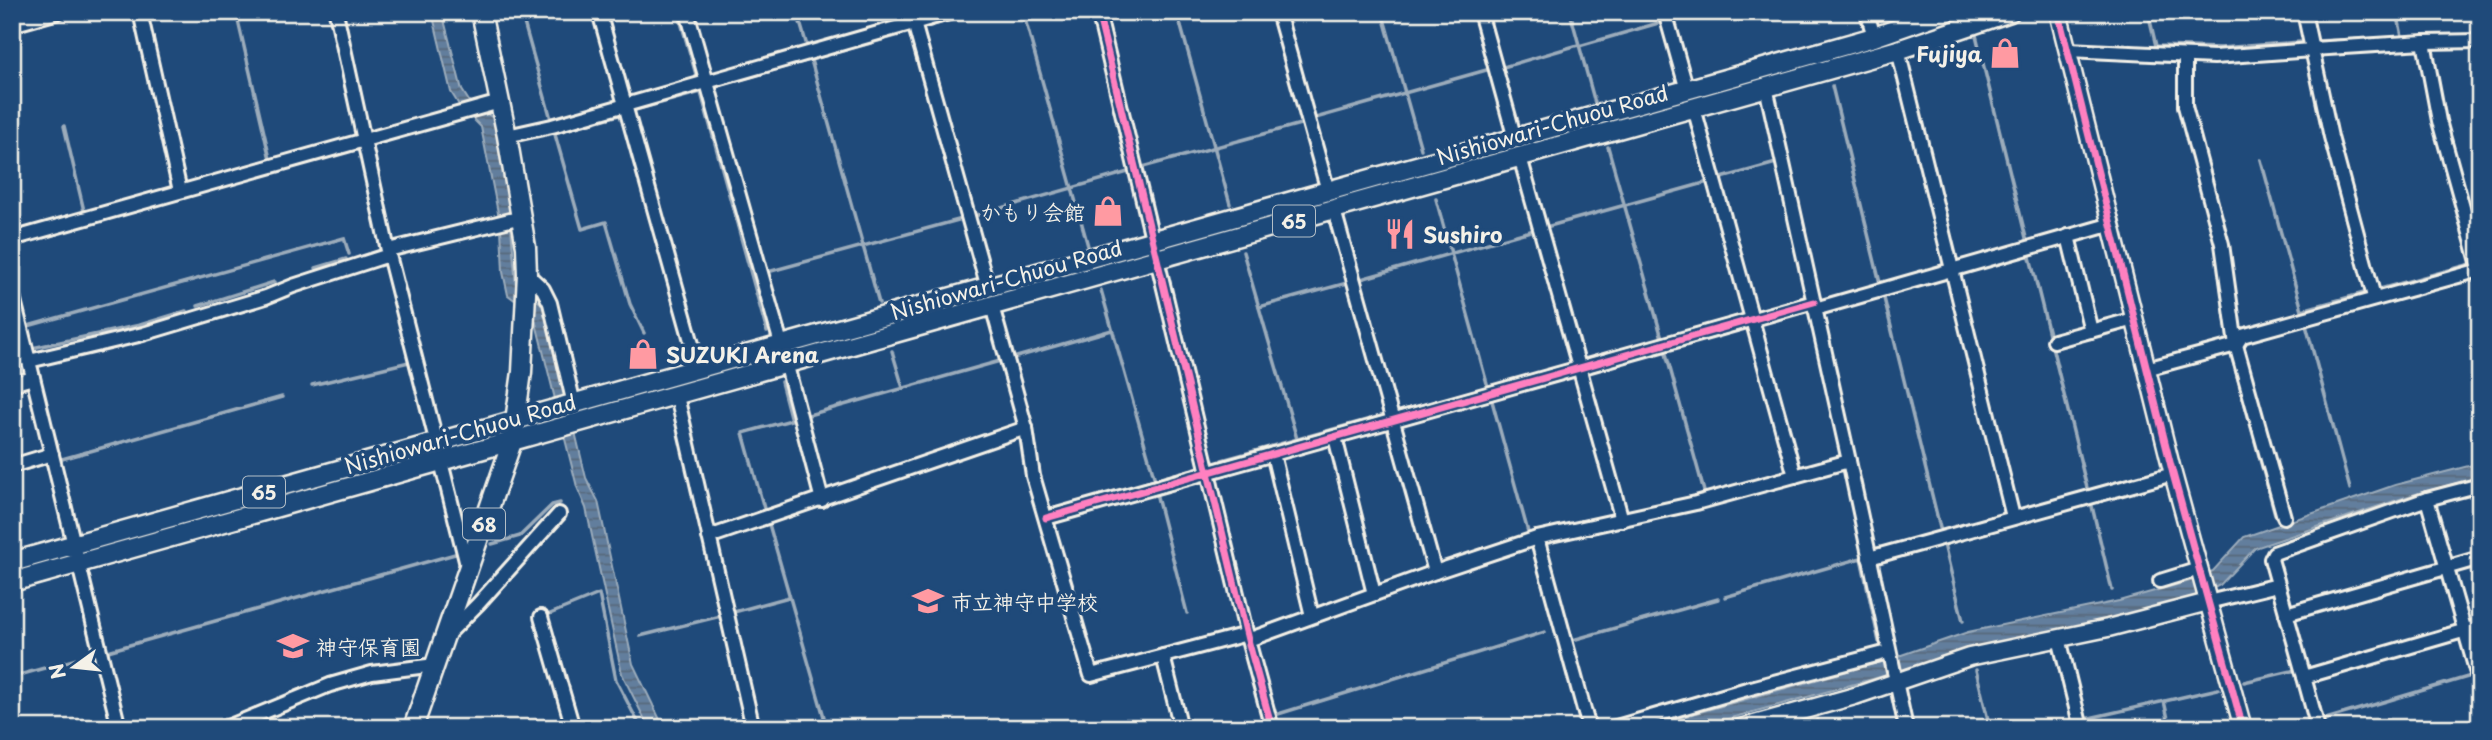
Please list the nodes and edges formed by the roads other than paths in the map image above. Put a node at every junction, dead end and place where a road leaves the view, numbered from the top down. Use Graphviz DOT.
graph roads {
  1 [pos="58,12"];
  2 [pos="139,12"];
  3 [pos="336,12"];
  4 [pos="481,12"];
  5 [pos="599,12"];
  6 [pos="687,12"];
  7 [pos="951,12"];
  8 [pos="1098,12"];
  9 [pos="1278,12"];
  10 [pos="1479,12"];
  11 [pos="1665,12"];
  12 [pos="1867,12"];
  13 [pos="1946,12"];
  14 [pos="2010,12"];
  15 [pos="2058,12"];
  16 [pos="2304,12"];
  17 [pos="912,18"];
  18 [pos="12,25"];
  19 [pos="1874,37"];
  20 [pos="2480,41"];
  21 [pos="2424,42"];
  22 [pos="2312,49"];
  23 [pos="1898,50"];
  24 [pos="2068,50"];
  25 [pos="2185,56"];
  26 [pos="706,82"];
  27 [pos="1766,87"];
  28 [pos="1687,90"];
  29 [pos="500,102"];
  30 [pos="625,105"];
  31 [pos="1694,108"];
  32 [pos="507,136"];
  33 [pos="365,139"];
  34 [pos="1515,139"];
  35 [pos="1520,157"];
  36 [pos="180,191"];
  37 [pos="1328,191"];
  38 [pos="1334,210"];
  39 [pos="517,218"];
  40 [pos="2112,224"];
  41 [pos="2068,236"];
  42 [pos="12,239"];
  43 [pos="1153,241"];
  44 [pos="389,253"];
  45 [pos="1157,260"];
  46 [pos="1952,269"];
  47 [pos="2480,270"];
  48 [pos="527,282"];
  49 [pos="12,292"];
  50 [pos="990,297"];
  51 [pos="2374,298"];
  52 [pos="1814,306"];
  53 [pos="1752,319"];
  54 [pos="2134,319"];
  55 [pos="2091,331"];
  56 [pos="2054,341"];
  57 [pos="2235,345"];
  58 [pos="784,356"];
  59 [pos="28,358"];
  60 [pos="12,361"];
  61 [pos="699,369"];
  62 [pos="1580,369"];
  63 [pos="2146,369"];
  64 [pos="33,378"];
  65 [pos="12,384"];
  66 [pos="677,396"];
  67 [pos="567,407"];
  68 [pos="515,421"];
  69 [pos="1393,421"];
  70 [pos="1026,428"];
  71 [pos="1335,437"];
  72 [pos="512,442"];
  73 [pos="437,444"];
  74 [pos="52,454"];
  75 [pos="1273,454"];
  76 [pos="1849,461"];
  77 [pos="441,462"];
  78 [pos="12,466"];
  79 [pos="1208,472"];
  80 [pos="2173,474"];
  81 [pos="1795,476"];
  82 [pos="2480,485"];
  83 [pos="2427,499"];
  84 [pos="822,500"];
  85 [pos="559,514"];
  86 [pos="2013,517"];
  87 [pos="2284,517"];
  88 [pos="1045,518"];
  89 [pos="1622,520"];
  90 [pos="709,537"];
  91 [pos="1537,538"];
  92 [pos="74,545"];
  93 [pos="1869,558"];
  94 [pos="2480,558"];
  95 [pos="12,562"];
  96 [pos="78,564"];
  97 [pos="2446,568"];
  98 [pos="468,569"];
  99 [pos="2199,569"];
  100 [pos="1436,572"];
  101 [pos="2160,581"];
  102 [pos="12,582"];
  103 [pos="2278,585"];
  104 [pos="1374,594"];
  105 [pos="2207,598"];
  106 [pos="2286,614"];
  107 [pos="1312,616"];
  108 [pos="541,617"];
  109 [pos="2480,626"];
  110 [pos="2464,631"];
  111 [pos="445,636"];
  112 [pos="1248,637"];
  113 [pos="2059,638"];
  114 [pos="1889,654"];
  115 [pos="1163,656"];
  116 [pos="435,665"];
  117 [pos="2304,677"];
  118 [pos="1894,680"];
  119 [pos="2480,684"];
  120 [pos="119,728"];
  121 [pos="226,728"];
  122 [pos="413,728"];
  123 [pos="573,728"];
  124 [pos="753,728"];
  125 [pos="1181,728"];
  126 [pos="1272,728"];
  127 [pos="1589,728"];
  128 [pos="1613,728"];
  129 [pos="1740,728"];
  130 [pos="1906,728"];
  131 [pos="2081,728"];
  132 [pos="2243,728"];
  133 [pos="2318,728"];
  1 -- 18 [label="street"];
  2 -- 36 [label="street"];
  3 -- 33 [label="street"];
  4 -- 29 [label="main road, 68"];
  5 -- 30 [label="street"];
  6 -- 26 [label="street"];
  7 -- 17 [label="street"];
  8 -- 43 [label="street"];
  9 -- 37 [label="street"];
  10 -- 34 [label="street"];
  11 -- 28 [label="street"];
  12 -- 19 [label="street"];
  13 -- 19 [label="main road, Nishiowari-Chuou Road / 65"];
  14 -- 23 [label="main road, Nishiowari-Chuou Road / 65"];
  15 -- 24 [label="street"];
  16 -- 22 [label="street"];
  17 -- 26 [label="street"];
  17 -- 50 [label="street"];
  19 -- 28 [label="main road, Nishiowari-Chuou Road / 65"];
  20 -- 21 [label="street"];
  21 -- 22 [label="street"];
  21 -- 47 [label="street"];
  22 -- 25 [label="street"];
  22 -- 51 [label="street"];
  23 -- 27 [label="main road, Nishiowari-Chuou Road / 65"];
  23 -- 46 [label="street"];
  24 -- 25 [label="street"];
  24 -- 40 [label="street"];
  25 -- 57 [label="street"];
  26 -- 30 [label="street"];
  26 -- 58 [label="street"];
  27 -- 31 [label="main road, Nishiowari-Chuou Road / 65"];
  27 -- 52 [label="street"];
  28 -- 34 [label="main road, Nishiowari-Chuou Road / 65"];
  29 -- 32 [label="main road, 68"];
  29 -- 33 [label="street"];
  30 -- 32 [label="street"];
  30 -- 61 [label="street"];
  31 -- 35 [label="main road, Nishiowari-Chuou Road / 65"];
  31 -- 53 [label="street"];
  32 -- 39 [label="main road, 68"];
  33 -- 36 [label="street"];
  33 -- 44 [label="street"];
  34 -- 37 [label="main road, Nishiowari-Chuou Road / 65"];
  35 -- 38 [label="main road, Nishiowari-Chuou Road / 65"];
  35 -- 62 [label="street"];
  36 -- 42 [label="street"];
  37 -- 43 [label="main road, Nishiowari-Chuou Road / 65"];
  38 -- 45 [label="main road, Nishiowari-Chuou Road / 65"];
  38 -- 69 [label="street"];
  39 -- 44 [label="street"];
  39 -- 48 [label="main road, 68"];
  40 -- 41 [label="street"];
  40 -- 54 [label="street"];
  41 -- 46 [label="street"];
  41 -- 55 [label="street"];
  43 -- 45 [label="street"];
  43 -- 50 [label="main road, Nishiowari-Chuou Road / 65"];
  44 -- 59 [label="street"];
  44 -- 73 [label="street"];
  45 -- 50 [label="main road, Nishiowari-Chuou Road / 65"];
  45 -- 79 [label="street"];
  46 -- 52 [label="street"];
  46 -- 86 [label="street"];
  47 -- 51 [label="street"];
  48 -- 67 [label="street"];
  48 -- 68 [label="main road, 68"];
  49 -- 59 [label="street"];
  50 -- 58 [label="main road, Nishiowari-Chuou Road / 65"];
  50 -- 70 [label="street"];
  51 -- 57 [label="street"];
  52 -- 53 [label="street"];
  52 -- 76 [label="street"];
  53 -- 62 [label="street"];
  53 -- 81 [label="street"];
  54 -- 55 [label="street"];
  54 -- 63 [label="street"];
  55 -- 56 [label="street"];
  57 -- 63 [label="street"];
  57 -- 87 [label="street"];
  58 -- 61 [label="main road, Nishiowari-Chuou Road / 65"];
  58 -- 66 [label="main road, Nishiowari-Chuou Road / 65"];
  58 -- 84 [label="street"];
  59 -- 60 [label="street"];
  59 -- 64 [label="street"];
  61 -- 67 [label="main road, Nishiowari-Chuou Road / 65"];
  62 -- 69 [label="street"];
  62 -- 89 [label="street"];
  63 -- 80 [label="street"];
  64 -- 65 [label="street"];
  64 -- 74 [label="street"];
  66 -- 72 [label="main road, Nishiowari-Chuou Road / 65"];
  66 -- 90 [label="street"];
  67 -- 68 [label="main road, Nishiowari-Chuou Road / 65"];
  68 -- 72 [label="main road, 68"];
  68 -- 73 [label="main road, Nishiowari-Chuou Road / 65"];
  69 -- 71 [label="street"];
  69 -- 100 [label="street"];
  70 -- 84 [label="street"];
  70 -- 88 [label="street"];
  71 -- 75 [label="street"];
  71 -- 104 [label="street"];
  72 -- 77 [label="main road, Nishiowari-Chuou Road / 65"];
  72 -- 98 [label="main road, 68"];
  73 -- 92 [label="main road, Nishiowari-Chuou Road / 65"];
  74 -- 78 [label="street"];
  74 -- 92 [label="street"];
  75 -- 79 [label="street"];
  75 -- 107 [label="street"];
  76 -- 81 [label="street"];
  76 -- 93 [label="street"];
  77 -- 96 [label="main road, Nishiowari-Chuou Road / 65"];
  77 -- 98 [label="street"];
  79 -- 88 [label="street"];
  79 -- 112 [label="street"];
  80 -- 86 [label="street"];
  80 -- 99 [label="street"];
  81 -- 89 [label="street"];
  82 -- 83 [label="street"];
  83 -- 97 [label="street"];
  83 -- 103 [label="street"];
  84 -- 90 [label="street"];
  85 -- 111 [label="street"];
  86 -- 93 [label="street"];
  88 -- 115 [label="street"];
  89 -- 91 [label="street"];
  90 -- 124 [label="street"];
  91 -- 100 [label="street"];
  91 -- 127 [label="street"];
  92 -- 95 [label="main road, Nishiowari-Chuou Road / 65"];
  92 -- 96 [label="street"];
  93 -- 114 [label="street"];
  94 -- 97 [label="street"];
  96 -- 102 [label="main road, Nishiowari-Chuou Road / 65"];
  96 -- 120 [label="street"];
  97 -- 106 [label="street"];
  97 -- 110 [label="street"];
  98 -- 111 [label="main road, 68"];
  99 -- 101 [label="street"];
  99 -- 105 [label="street"];
  100 -- 104 [label="street"];
  103 -- 105 [label="street"];
  103 -- 106 [label="street"];
  104 -- 107 [label="street"];
  105 -- 113 [label="street"];
  105 -- 132 [label="street"];
  106 -- 117 [label="street"];
  107 -- 112 [label="street"];
  108 -- 123 [label="street"];
  109 -- 110 [label="street"];
  110 -- 117 [label="street"];
  110 -- 119 [label="street"];
  111 -- 116 [label="main road, 68"];
  112 -- 115 [label="street"];
  112 -- 126 [label="street"];
  113 -- 118 [label="street"];
  113 -- 131 [label="street"];
  114 -- 118 [label="street"];
  114 -- 128 [label="street"];
  115 -- 125 [label="street"];
  116 -- 121 [label="street"];
  116 -- 122 [label="main road, 68"];
  117 -- 133 [label="street"];
  118 -- 129 [label="street"];
  118 -- 130 [label="street"];
}
